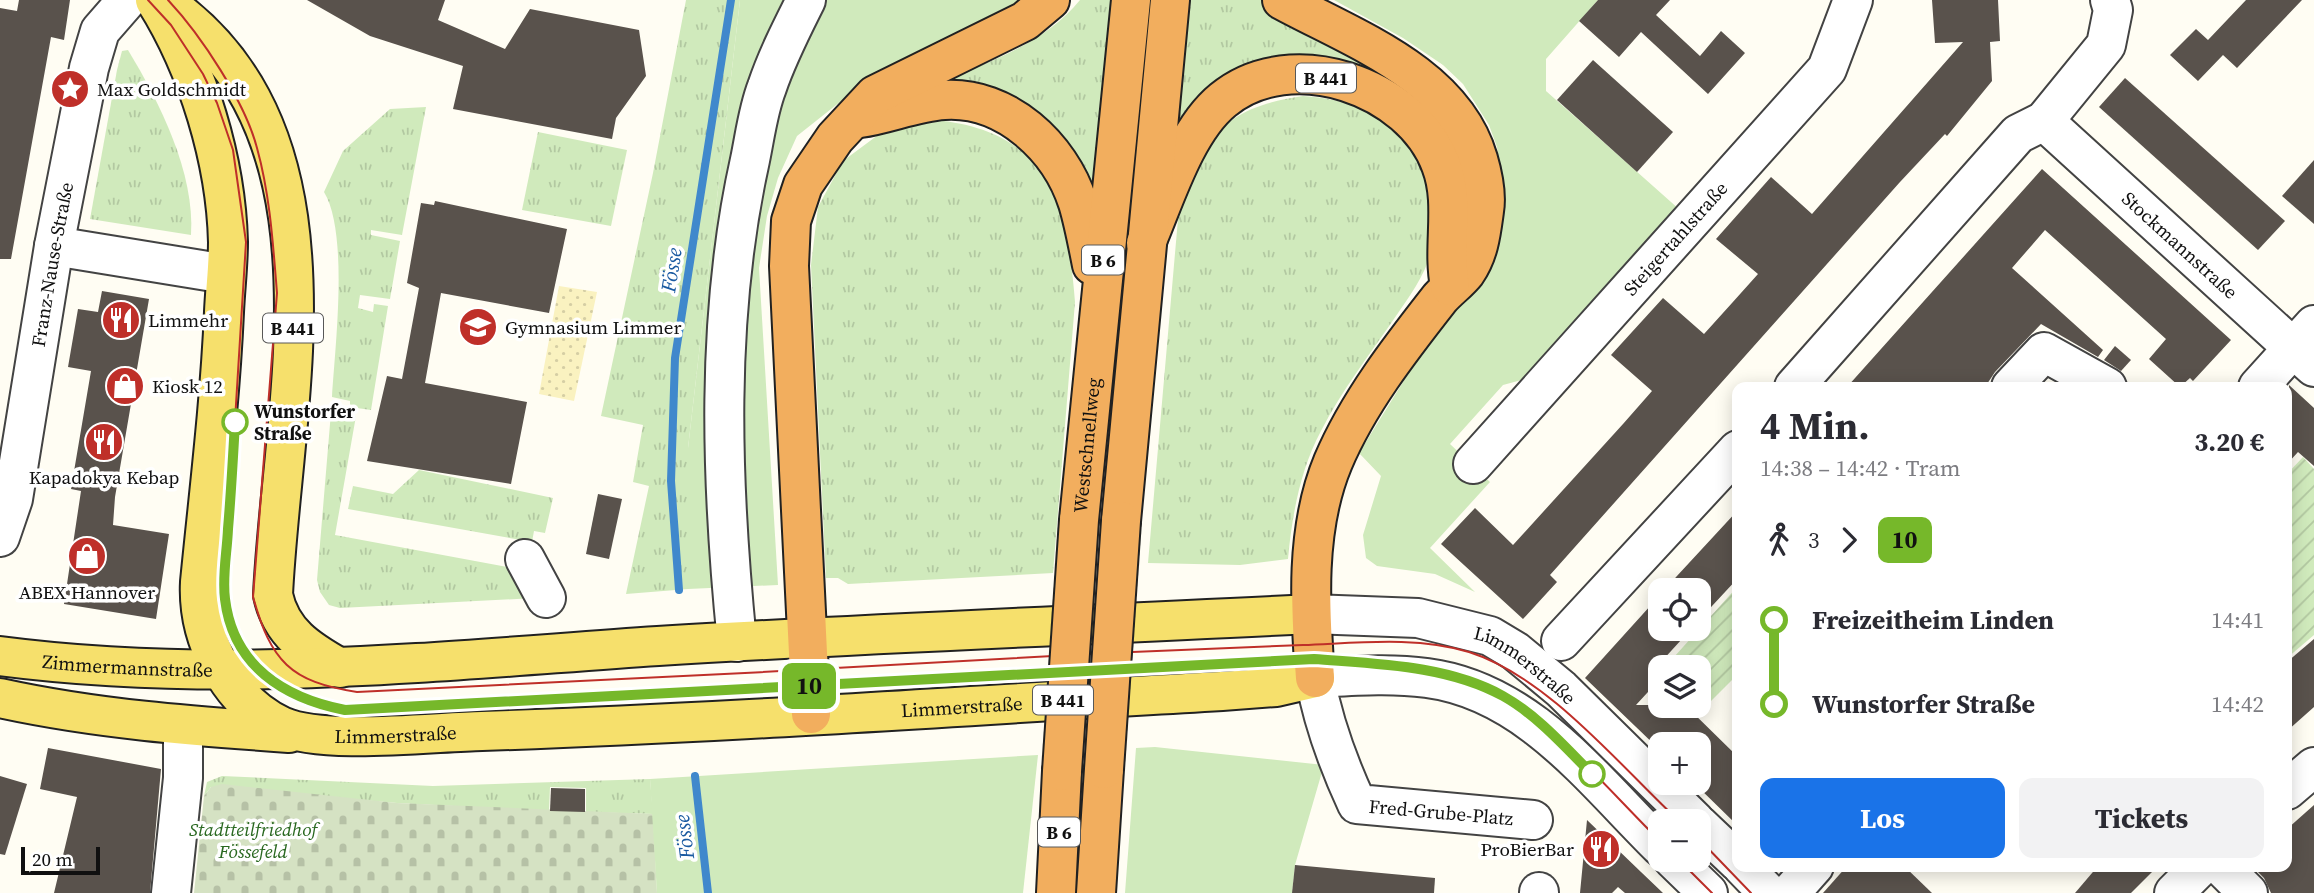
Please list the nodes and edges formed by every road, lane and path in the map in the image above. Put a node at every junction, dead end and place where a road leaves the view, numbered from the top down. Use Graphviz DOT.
graph roads {
  1 [pos="127,0"];
  2 [pos="155,0"];
  3 [pos="161,0"];
  4 [pos="806,0"];
  5 [pos="1050,0"];
  6 [pos="1131,0"];
  7 [pos="1170,0"];
  8 [pos="1282,0"];
  9 [pos="1853,0"];
  10 [pos="2110,0"];
  11 [pos="854,118"];
  12 [pos="2044,121"];
  13 [pos="1146,243"];
  14 [pos="54,246"];
  15 [pos="226,274"];
  16 [pos="1450,286"];
  17 [pos="1099,296"];
  18 [pos="2307,347"];
  19 [pos="1798,382"];
  20 [pos="2016,382"];
  21 [pos="2098,382"];
  22 [pos="2264,382"];
  23 [pos="1732,456"];
  24 [pos="1473,464"];
  25 [pos="0,537"];
  26 [pos="525,559"];
  27 [pos="546,598"];
  28 [pos="1311,614"];
  29 [pos="807,639"];
  30 [pos="1561,641"];
  31 [pos="737,642"];
  32 [pos="0,656"];
  33 [pos="340,668"];
  34 [pos="224,672"];
  35 [pos="1315,678"];
  36 [pos="0,698"];
  37 [pos="811,714"];
  38 [pos="183,726"];
  39 [pos="327,736"];
  40 [pos="2314,767"];
  41 [pos="2292,786"];
  42 [pos="1683,809"];
  43 [pos="1534,820"];
  44 [pos="1648,834"];
  45 [pos="1711,836"];
  46 [pos="1732,856"];
  47 [pos="1687,872"];
  48 [pos="1748,872"];
  49 [pos="1809,872"];
  50 [pos="2195,872"];
  51 [pos="2227,872"];
  52 [pos="171,893"];
  53 [pos="1056,893"];
  54 [pos="1096,893"];
  55 [pos="1708,893"];
  56 [pos="1768,893"];
  57 [pos="1790,893"];
  58 [pos="2174,893"];
  59 [pos="2248,893"];
  1 -- 14 [label="street, Franz-Nause-Straße"];
  2 -- 15 [label="main road, B 441"];
  3 -- 33 [label="main road, B 441"];
  4 -- 31 [label="street"];
  5 -- 11 [label="highway"];
  6 -- 17 [label="highway, Westschnellweg / B 6"];
  7 -- 13 [label="highway, B 6"];
  8 -- 16 [label="highway"];
  9 -- 24 [label="street, Steigertahlstraße"];
  10 -- 12 [label="street"];
  11 -- 17 [label="highway"];
  11 -- 29 [label="highway"];
  12 -- 18 [label="street, Stockmannstraße"];
  12 -- 19 [label="street"];
  13 -- 16 [label="highway, B 441"];
  13 -- 54 [label="highway, B 6, bridge"];
  14 -- 15 [label="street"];
  14 -- 25 [label="street, Franz-Nause-Straße"];
  15 -- 34 [label="main road, B 441"];
  16 -- 28 [label="highway"];
  17 -- 53 [label="highway, Westschnellweg / B 6, bridge"];
  18 -- 22 [label="street"];
  20 -- 21 [label="street"];
  23 -- 30 [label="street"];
  26 -- 27 [label="street"];
  28 -- 29 [label="main road, Limmerstraße"];
  28 -- 35 [label="highway"];
  28 -- 42 [label="street, Limmerstraße"];
  29 -- 31 [label="main road, Limmerstraße"];
  29 -- 37 [label="highway"];
  31 -- 33 [label="main road, Limmerstraße"];
  32 -- 34 [label="main road, Zimmermannstraße"];
  33 -- 34 [label="main road, Zimmermannstraße"];
  34 -- 39 [label="main road, Limmerstraße / B 441"];
  35 -- 37 [label="main road, Limmerstraße / B 441"];
  35 -- 43 [label="street, Fred-Grube-Platz"];
  35 -- 44 [label="street, Limmerstraße"];
  36 -- 38 [label="main road"];
  37 -- 39 [label="main road, Limmerstraße / B 441"];
  38 -- 39 [label="main road"];
  38 -- 52 [label="street"];
  40 -- 41 [label="street"];
  45 -- 46 [label="street"];
  47 -- 55 [label="street"];
  48 -- 56 [label="street"];
  49 -- 57 [label="street"];
  50 -- 58 [label="street"];
  51 -- 59 [label="street"];
}
